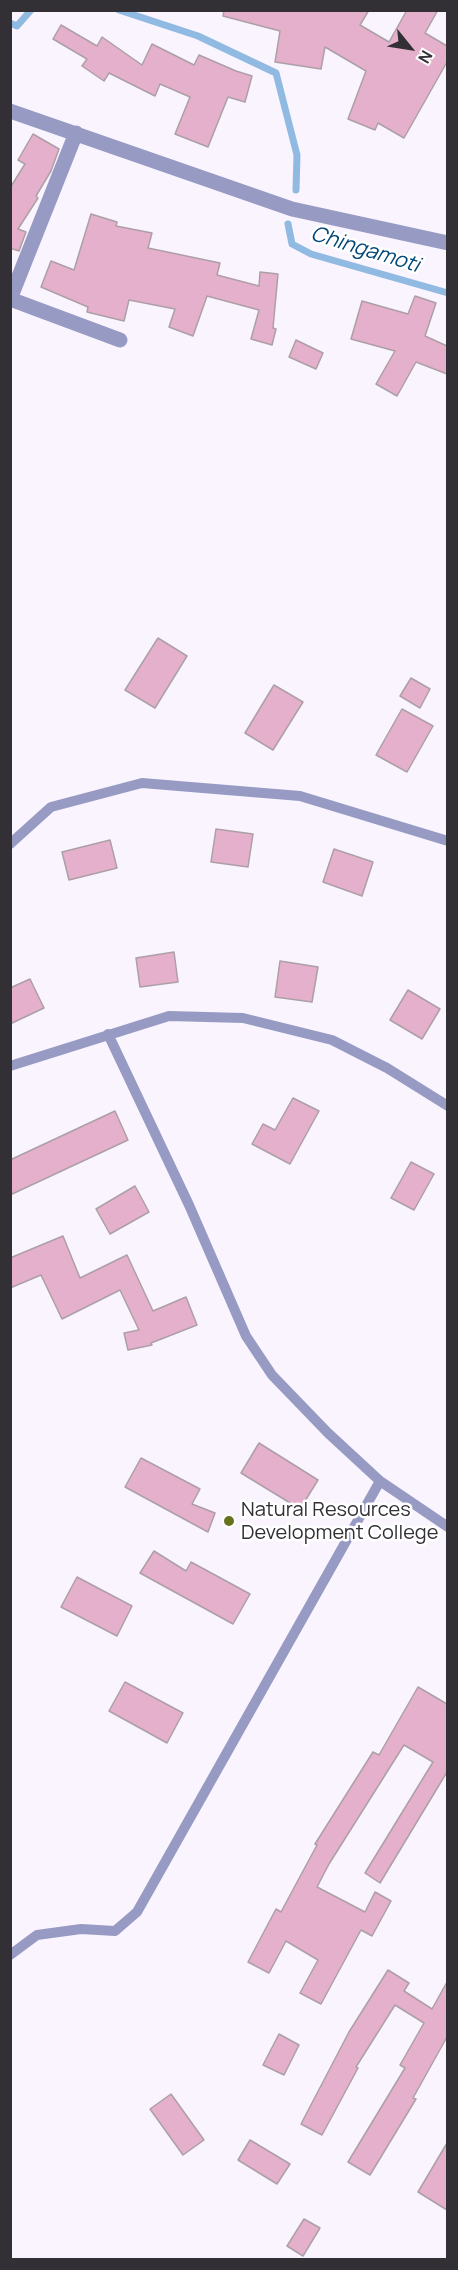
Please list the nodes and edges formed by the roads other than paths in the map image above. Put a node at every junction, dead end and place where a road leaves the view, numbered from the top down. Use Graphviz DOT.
graph roads {
  1 [pos="10,111"];
  2 [pos="76,133"];
  3 [pos="447,243"];
  4 [pos="10,299"];
  5 [pos="120,340"];
  6 [pos="447,841"];
  7 [pos="10,844"];
  8 [pos="108,1034"];
  9 [pos="10,1066"];
  10 [pos="446,1101"];
  11 [pos="380,1481"];
  12 [pos="447,1527"];
  13 [pos="10,1955"];
  1 -- 2 [label="street"];
  2 -- 3 [label="street"];
  2 -- 4 [label="street"];
  4 -- 5 [label="street"];
  6 -- 7 [label="lane"];
  8 -- 9 [label="lane"];
  8 -- 10 [label="lane"];
  8 -- 11 [label="lane"];
  11 -- 12 [label="lane"];
  11 -- 13 [label="lane"];
}
